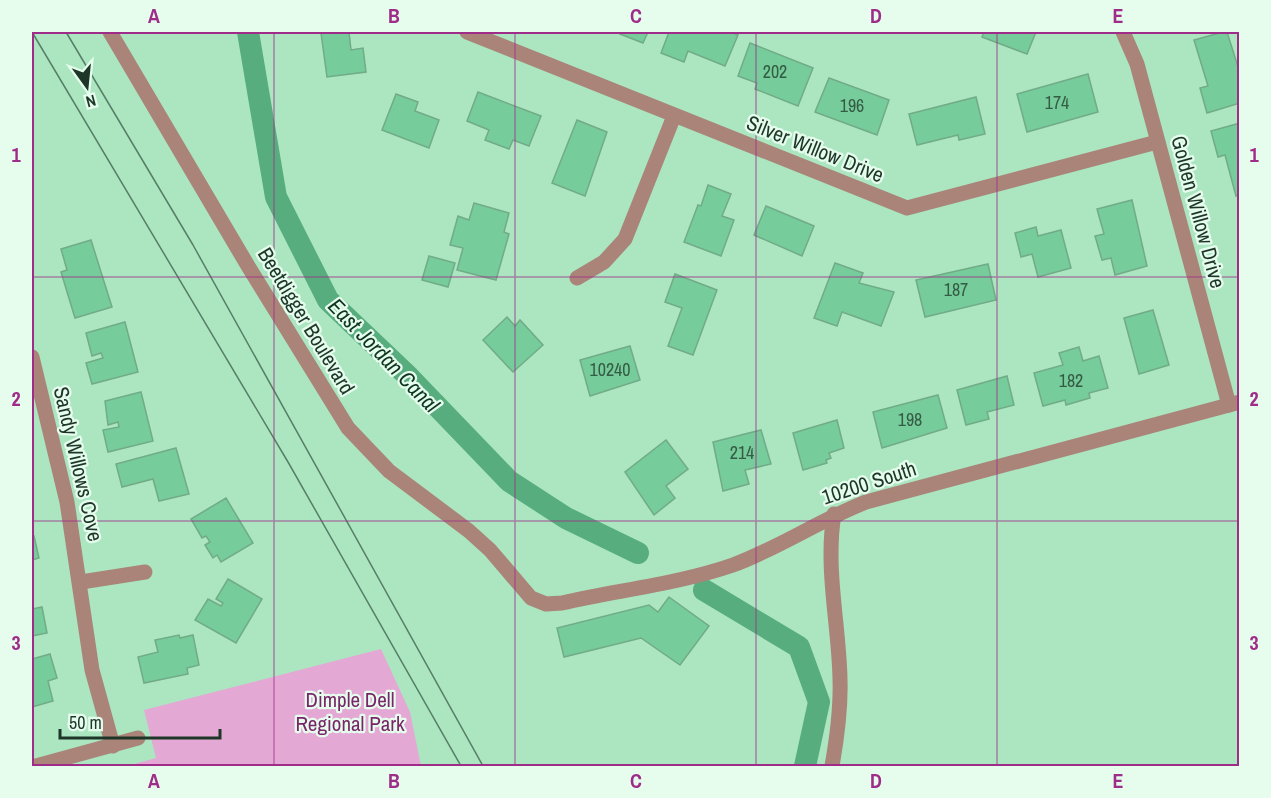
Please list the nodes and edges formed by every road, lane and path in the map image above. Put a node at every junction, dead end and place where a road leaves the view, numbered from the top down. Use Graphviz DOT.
graph roads {
  1 [pos="110,32"];
  2 [pos="467,32"];
  3 [pos="1123,32"];
  4 [pos="674,116"];
  5 [pos="1158,142"];
  6 [pos="577,278"];
  7 [pos="32,357"];
  8 [pos="1234,403"];
  9 [pos="834,514"];
  10 [pos="145,572"];
  11 [pos="81,582"];
  12 [pos="521,587"];
  13 [pos="138,738"];
  14 [pos="113,746"];
  15 [pos="36,766"];
  16 [pos="832,766"];
  1 -- 12 [label="street, Beetdigger Boulevard"];
  2 -- 4 [label="street, Silver Willow Drive"];
  3 -- 5 [label="street, Golden Willow Drive"];
  4 -- 5 [label="street, Silver Willow Drive"];
  4 -- 6 [label="street"];
  5 -- 8 [label="street, Golden Willow Drive"];
  7 -- 11 [label="street, Sandy Willows Cove"];
  8 -- 9 [label="street, 10200 South"];
  9 -- 12 [label="street, 10200 South"];
  9 -- 16 [label="street"];
  10 -- 11 [label="street"];
  11 -- 14 [label="street, Sandy Willows Cove"];
  13 -- 14 [label="street"];
  14 -- 15 [label="street"];
}
